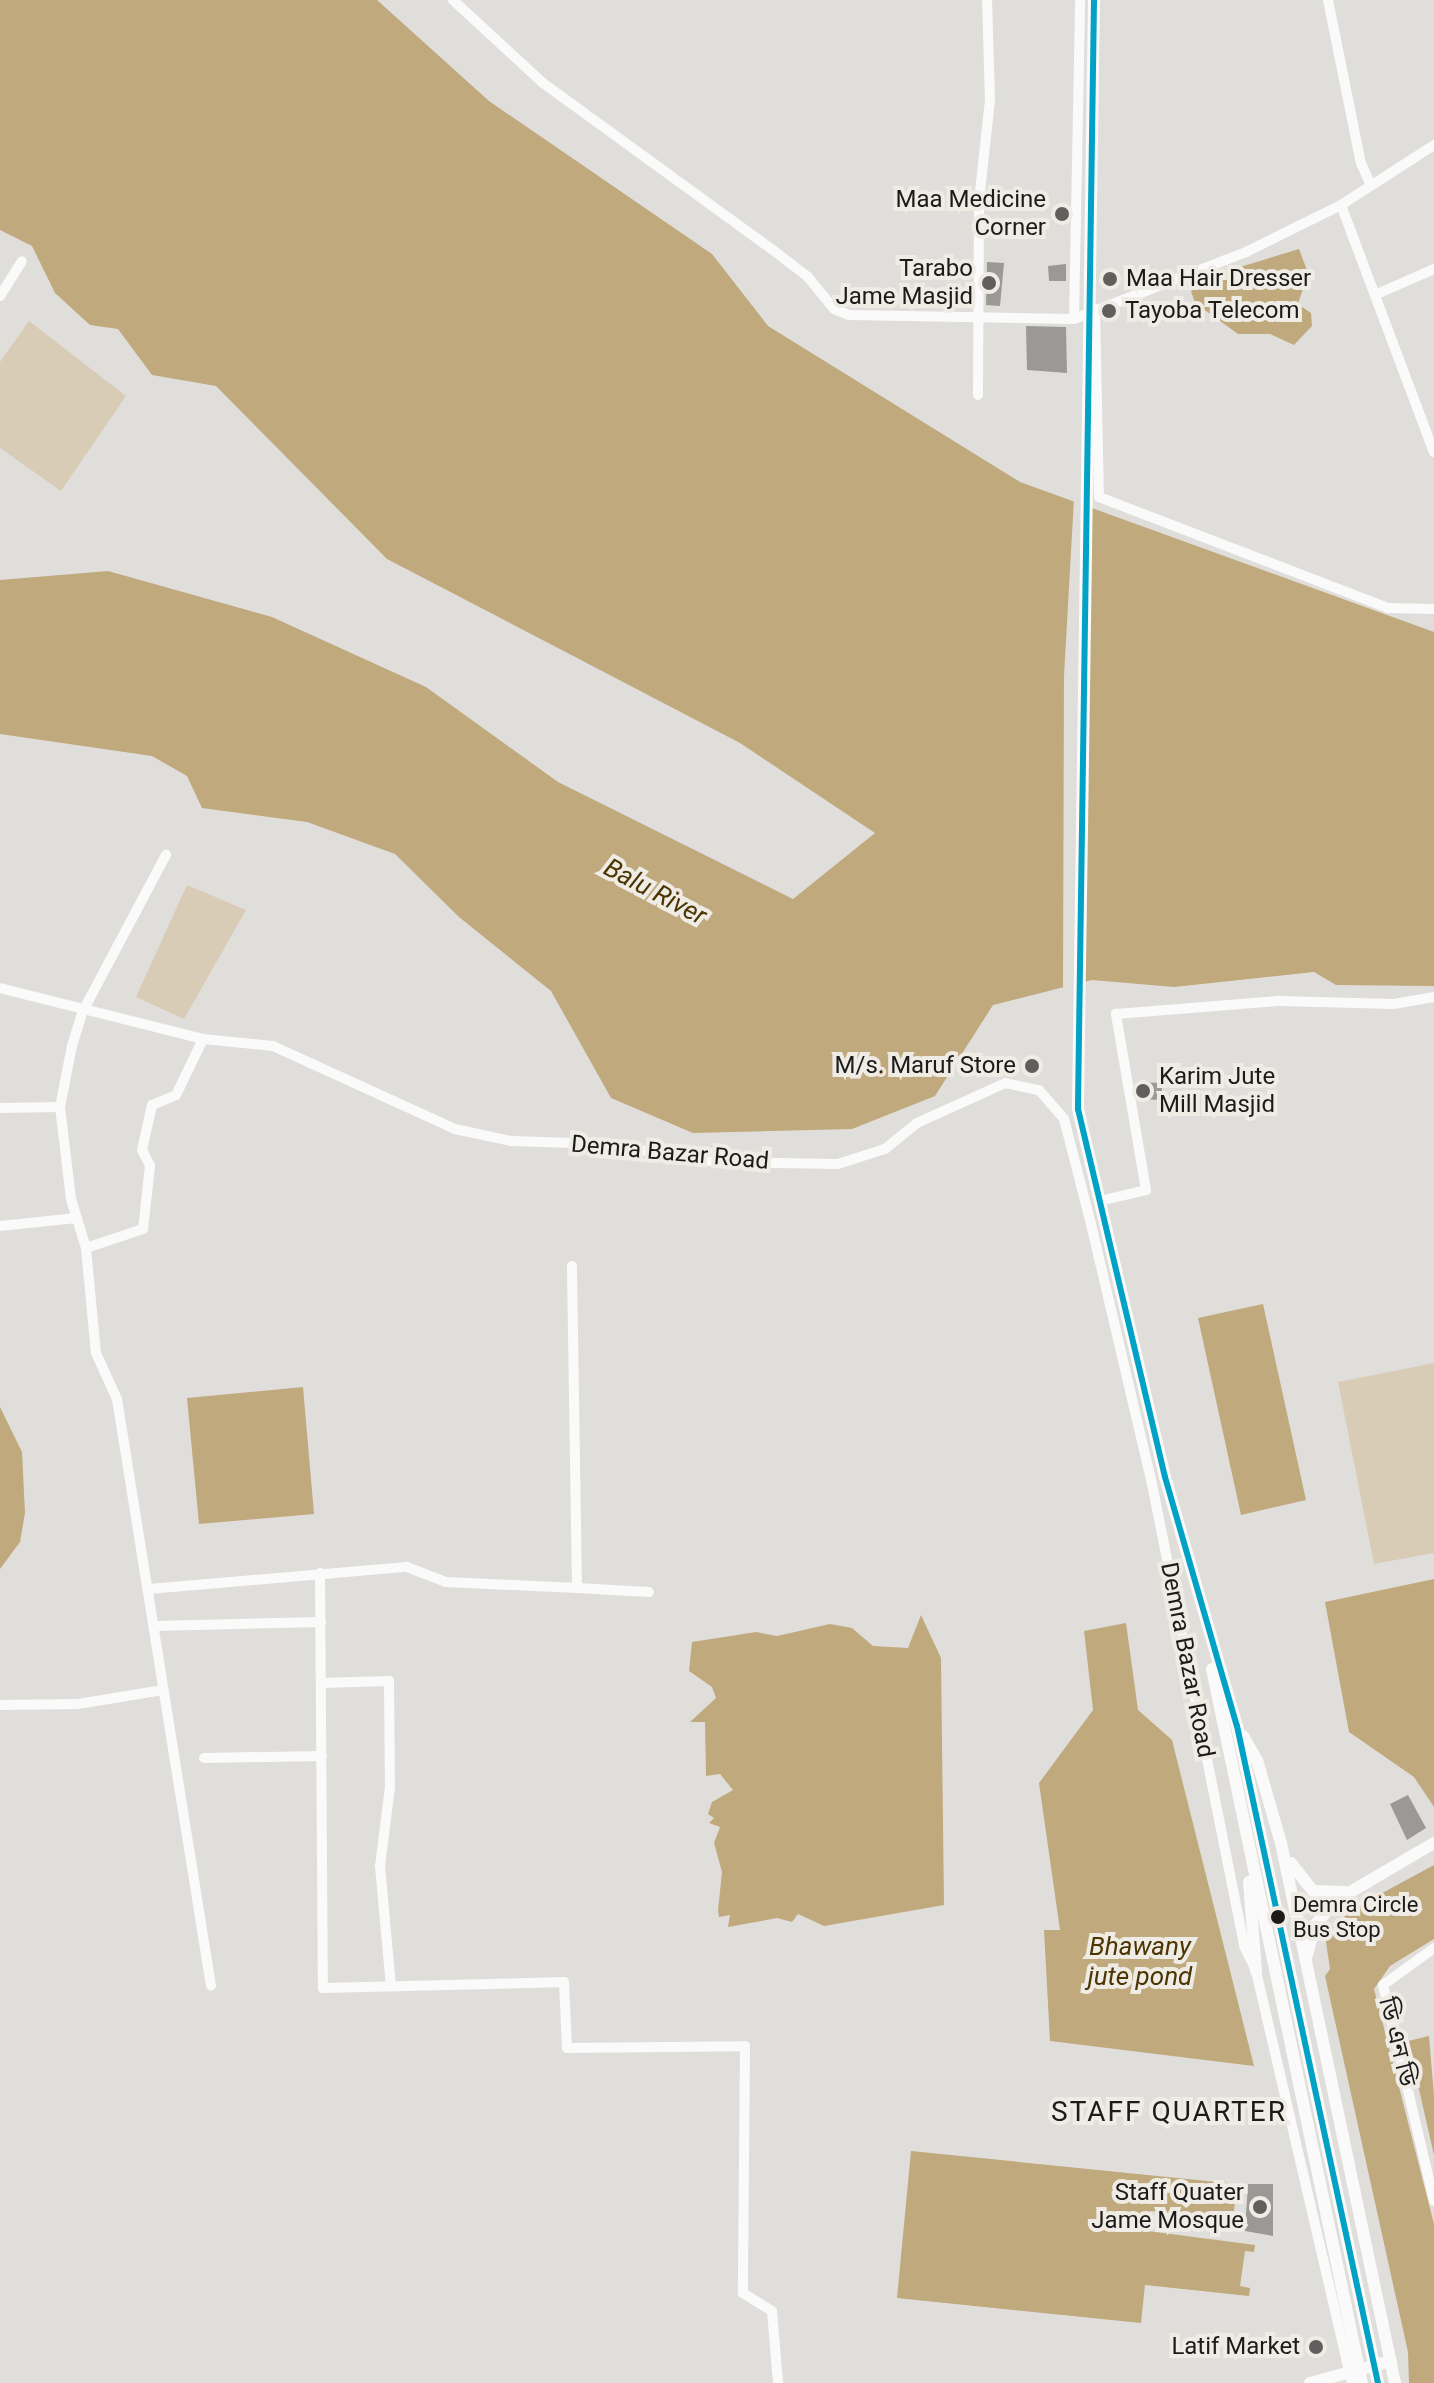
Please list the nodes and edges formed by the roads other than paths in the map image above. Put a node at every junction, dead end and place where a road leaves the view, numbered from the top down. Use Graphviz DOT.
graph roads {
  1 [pos="453,0"];
  2 [pos="987,0"];
  3 [pos="1080,0"];
  4 [pos="1094,0"];
  5 [pos="1328,0"];
  6 [pos="1434,145"];
  7 [pos="1371,185"];
  8 [pos="1341,205"];
  9 [pos="22,261"];
  10 [pos="1434,269"];
  11 [pos="1377,294"];
  12 [pos="0,296"];
  13 [pos="1095,309"];
  14 [pos="975,314"];
  15 [pos="1074,319"];
  16 [pos="978,395"];
  17 [pos="1434,452"];
  18 [pos="1434,609"];
  19 [pos="166,855"];
  20 [pos="0,988"];
  21 [pos="1434,997"];
  22 [pos="83,1011"];
  23 [pos="203,1039"];
  24 [pos="60,1107"];
  25 [pos="0,1108"];
  26 [pos="1108,1199"];
  27 [pos="77,1218"];
  28 [pos="0,1226"];
  29 [pos="86,1248"];
  30 [pos="572,1266"];
  31 [pos="320,1573"];
  32 [pos="577,1588"];
  33 [pos="149,1589"];
  34 [pos="649,1592"];
  35 [pos="321,1622"];
  36 [pos="154,1626"];
  37 [pos="1211,1650"];
  38 [pos="321,1683"];
  39 [pos="163,1690"];
  40 [pos="0,1705"];
  41 [pos="1237,1726"];
  42 [pos="322,1756"];
  43 [pos="204,1758"];
  44 [pos="1245,1835"];
  45 [pos="1281,1843"];
  46 [pos="1434,1843"];
  47 [pos="1352,1890"];
  48 [pos="1434,1948"];
  49 [pos="1306,1961"];
  50 [pos="1256,1971"];
  51 [pos="211,1986"];
  52 [pos="391,1986"];
  53 [pos="1434,2201"];
  54 [pos="1396,2360"];
  55 [pos="1351,2378"];
  56 [pos="778,2383"];
  57 [pos="1310,2383"];
  58 [pos="1362,2383"];
  59 [pos="1378,2383"];
  60 [pos="1395,2383"];
  1 -- 14 [label="street"];
  2 -- 14 [label="street"];
  3 -- 15 [label="street"];
  4 -- 37 [label="main road"];
  5 -- 7 [label="street"];
  6 -- 7 [label="street"];
  7 -- 8 [label="street"];
  8 -- 11 [label="street"];
  8 -- 13 [label="street"];
  9 -- 12 [label="street"];
  10 -- 11 [label="street"];
  11 -- 17 [label="street"];
  13 -- 15 [label="street"];
  13 -- 18 [label="street"];
  14 -- 15 [label="street"];
  14 -- 16 [label="street"];
  19 -- 22 [label="street"];
  20 -- 22 [label="street, Demra Bazar Road"];
  21 -- 26 [label="street"];
  22 -- 23 [label="street, Demra Bazar Road"];
  22 -- 24 [label="street"];
  23 -- 29 [label="street"];
  23 -- 50 [label="street, Demra Bazar Road"];
  24 -- 25 [label="street"];
  24 -- 27 [label="street"];
  27 -- 28 [label="street"];
  27 -- 29 [label="street"];
  29 -- 33 [label="street"];
  30 -- 32 [label="street"];
  31 -- 32 [label="street"];
  31 -- 33 [label="street"];
  31 -- 35 [label="street"];
  32 -- 34 [label="street"];
  33 -- 36 [label="street"];
  35 -- 36 [label="street"];
  35 -- 38 [label="street"];
  36 -- 39 [label="street"];
  37 -- 41 [label="main road"];
  37 -- 44 [label="main road"];
  38 -- 42 [label="street"];
  38 -- 52 [label="street"];
  39 -- 40 [label="street"];
  39 -- 51 [label="street"];
  41 -- 45 [label="main road"];
  41 -- 59 [label="main road"];
  42 -- 43 [label="street"];
  42 -- 52 [label="street"];
  44 -- 50 [label="main road"];
  44 -- 58 [label="main road"];
  45 -- 47 [label="main road"];
  45 -- 49 [label="main road"];
  46 -- 47 [label="main road"];
  47 -- 49 [label="main road"];
  48 -- 53 [label="street, ডি এন ডি"];
  49 -- 54 [label="main road"];
  50 -- 55 [label="street, Demra Bazar Road"];
  52 -- 56 [label="street"];
  54 -- 55 [label="main road"];
  54 -- 60 [label="main road"];
  55 -- 57 [label="main road"];
}
